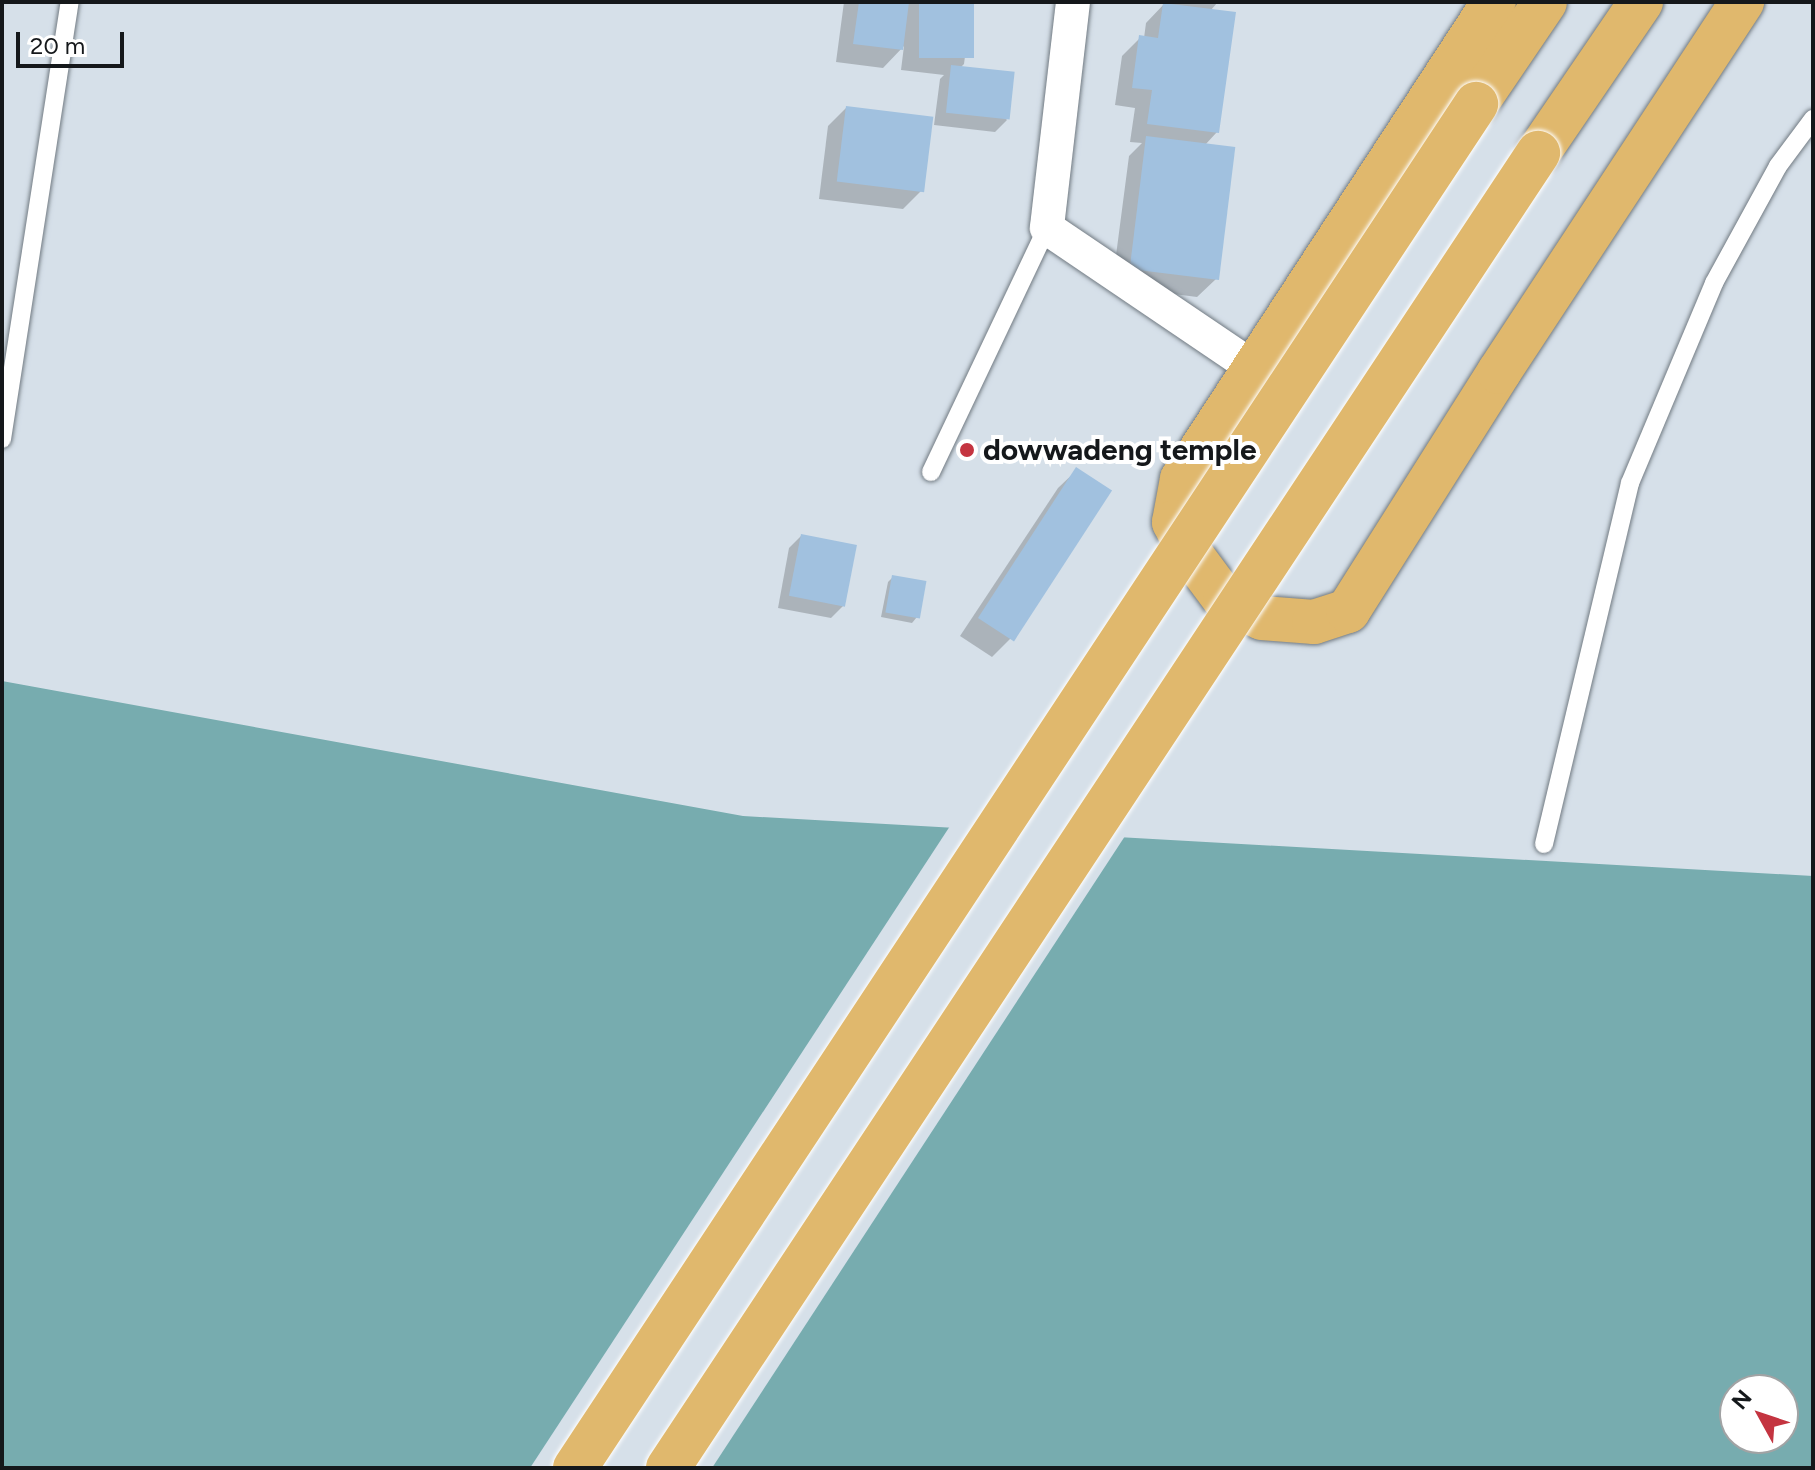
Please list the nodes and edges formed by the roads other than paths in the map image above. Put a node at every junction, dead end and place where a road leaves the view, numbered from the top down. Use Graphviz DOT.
graph roads {
  1 [pos="70,2"];
  2 [pos="1073,2"];
  3 [pos="1494,2"];
  4 [pos="1545,2"];
  5 [pos="1641,2"];
  6 [pos="1742,2"];
  7 [pos="1813,119"];
  8 [pos="1047,228"];
  9 [pos="1254,368"];
  10 [pos="2,439"];
  11 [pos="931,472"];
  12 [pos="1544,844"];
  13 [pos="575,1468"];
  14 [pos="668,1468"];
  1 -- 10 [label="lane"];
  2 -- 8 [label="street"];
  3 -- 9 [label="main road"];
  4 -- 13 [label="main road, bridge"];
  5 -- 14 [label="main road, bridge"];
  6 -- 9 [label="main road"];
  7 -- 12 [label="lane"];
  8 -- 9 [label="street"];
  8 -- 11 [label="lane"];
}
